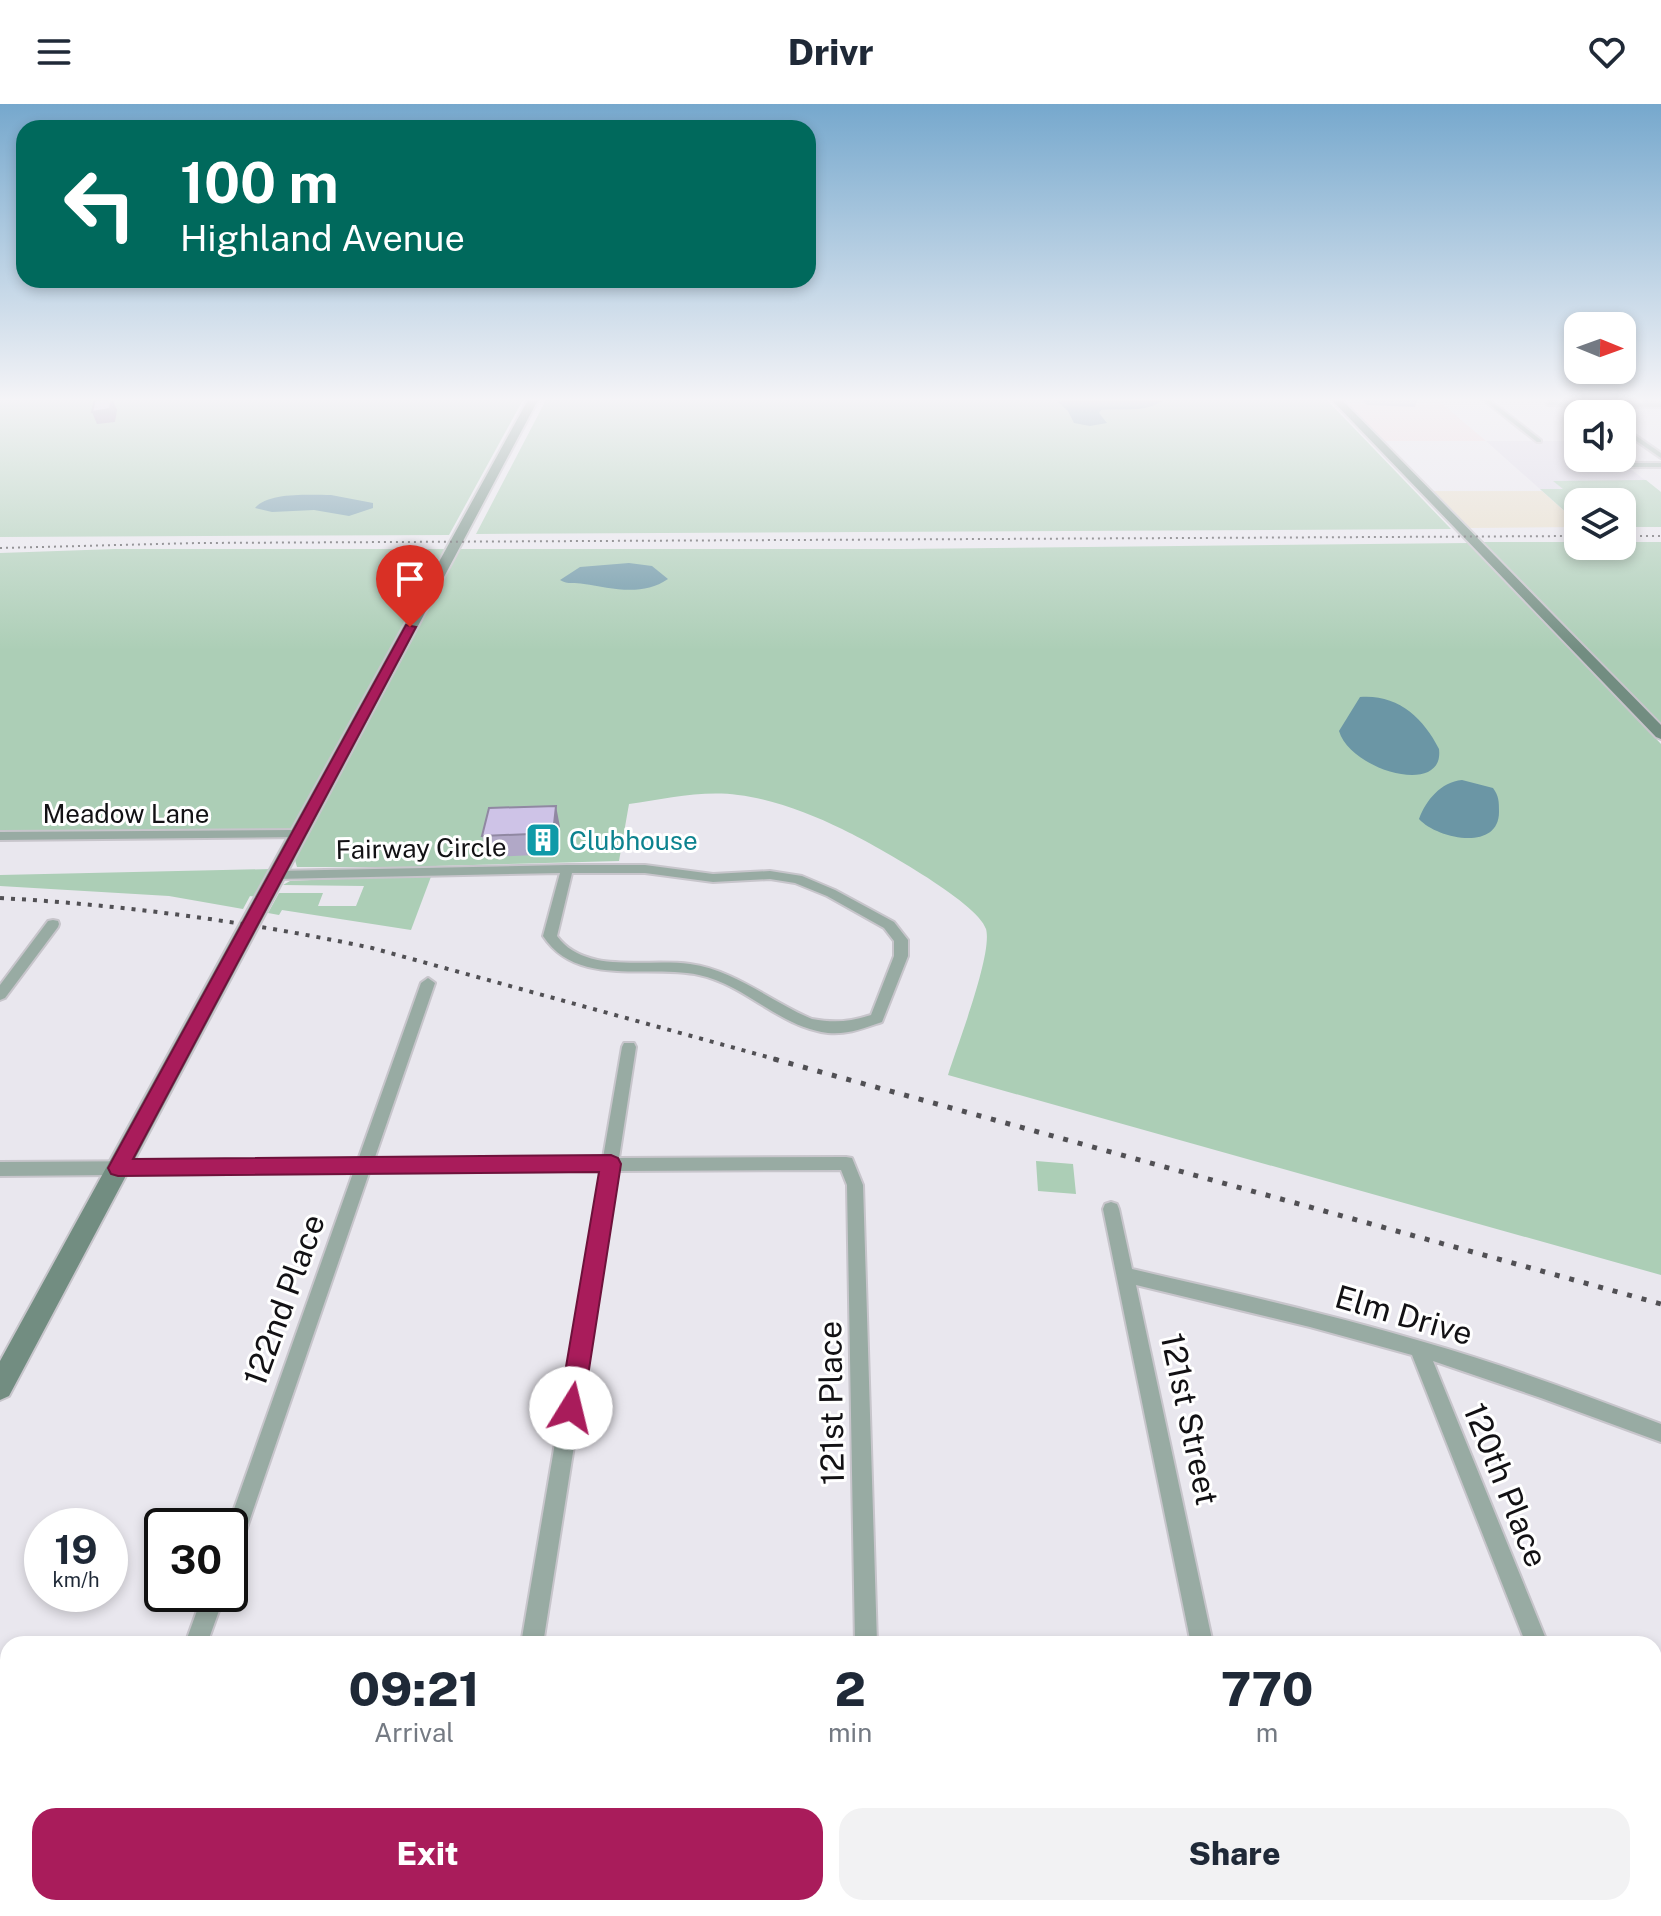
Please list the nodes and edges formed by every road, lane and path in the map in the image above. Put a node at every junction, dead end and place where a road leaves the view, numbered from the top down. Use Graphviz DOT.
graph roads {
  1 [pos="488,483"];
  2 [pos="1417,483"];
  3 [pos="1661,734"];
  4 [pos="0,836"];
  5 [pos="296,838"];
  6 [pos="567,869"];
  7 [pos="276,875"];
  8 [pos="53,924"];
  9 [pos="428,983"];
  10 [pos="0,995"];
  11 [pos="629,1047"];
  12 [pos="611,1164"];
  13 [pos="365,1166"];
  14 [pos="118,1168"];
  15 [pos="0,1169"];
  16 [pos="1111,1209"];
  17 [pos="1125,1275"];
  18 [pos="1419,1349"];
  19 [pos="0,1387"];
  20 [pos="1661,1433"];
  21 [pos="244,1508"];
  22 [pos="208,1612"];
  23 [pos="199,1636"];
  24 [pos="533,1636"];
  25 [pos="866,1636"];
  26 [pos="1200,1636"];
  27 [pos="1534,1636"];
  1 -- 5 [label="street"];
  2 -- 3 [label="street"];
  4 -- 5 [label="street, Meadow Lane"];
  5 -- 7 [label="street"];
  6 -- 6 [label="street, Fairway Circle"];
  6 -- 7 [label="street, Fairway Circle"];
  7 -- 14 [label="street"];
  8 -- 10 [label="street"];
  9 -- 13 [label="street, 122nd Place"];
  11 -- 12 [label="street"];
  12 -- 13 [label="street"];
  12 -- 24 [label="street"];
  12 -- 25 [label="street, 121st Place"];
  13 -- 14 [label="street"];
  13 -- 21 [label="street, 122nd Place"];
  14 -- 15 [label="street"];
  14 -- 19 [label="street"];
  16 -- 17 [label="street, 121st Street"];
  17 -- 18 [label="street, Elm Drive"];
  17 -- 26 [label="street, 121st Street"];
  18 -- 20 [label="street, Elm Drive"];
  18 -- 27 [label="street, 120th Place"];
  22 -- 23 [label="street"];
}
